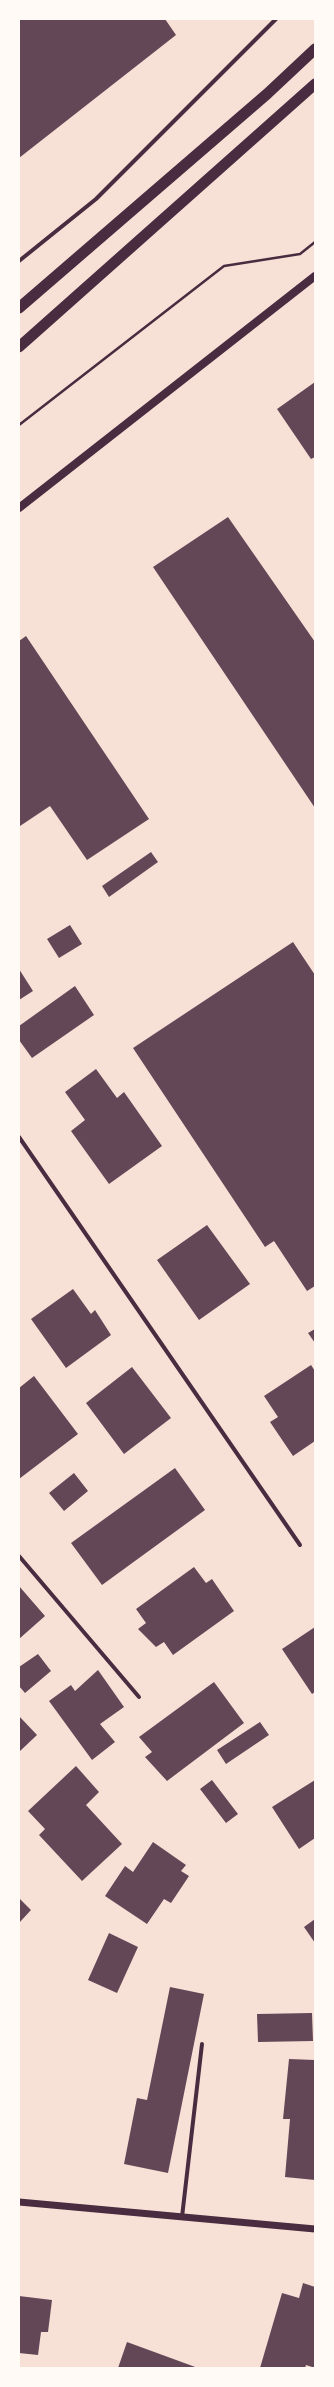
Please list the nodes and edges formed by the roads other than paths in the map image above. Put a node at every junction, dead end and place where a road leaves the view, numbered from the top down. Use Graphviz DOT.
graph roads {
  1 [pos="276,19"];
  2 [pos="315,49"];
  3 [pos="315,84"];
  4 [pos="19,261"];
  5 [pos="315,276"];
  6 [pos="19,308"];
  7 [pos="19,347"];
  8 [pos="19,508"];
  9 [pos="19,1137"];
  10 [pos="300,1545"];
  11 [pos="19,1556"];
  12 [pos="139,1697"];
  13 [pos="202,2044"];
  14 [pos="19,2202"];
  15 [pos="182,2217"];
  16 [pos="315,2229"];
  1 -- 4 [label="street"];
  2 -- 6 [label="highway"];
  3 -- 7 [label="highway"];
  5 -- 8 [label="main road"];
  9 -- 10 [label="street"];
  11 -- 12 [label="street"];
  13 -- 15 [label="street"];
  14 -- 15 [label="street"];
  15 -- 16 [label="street"];
}
